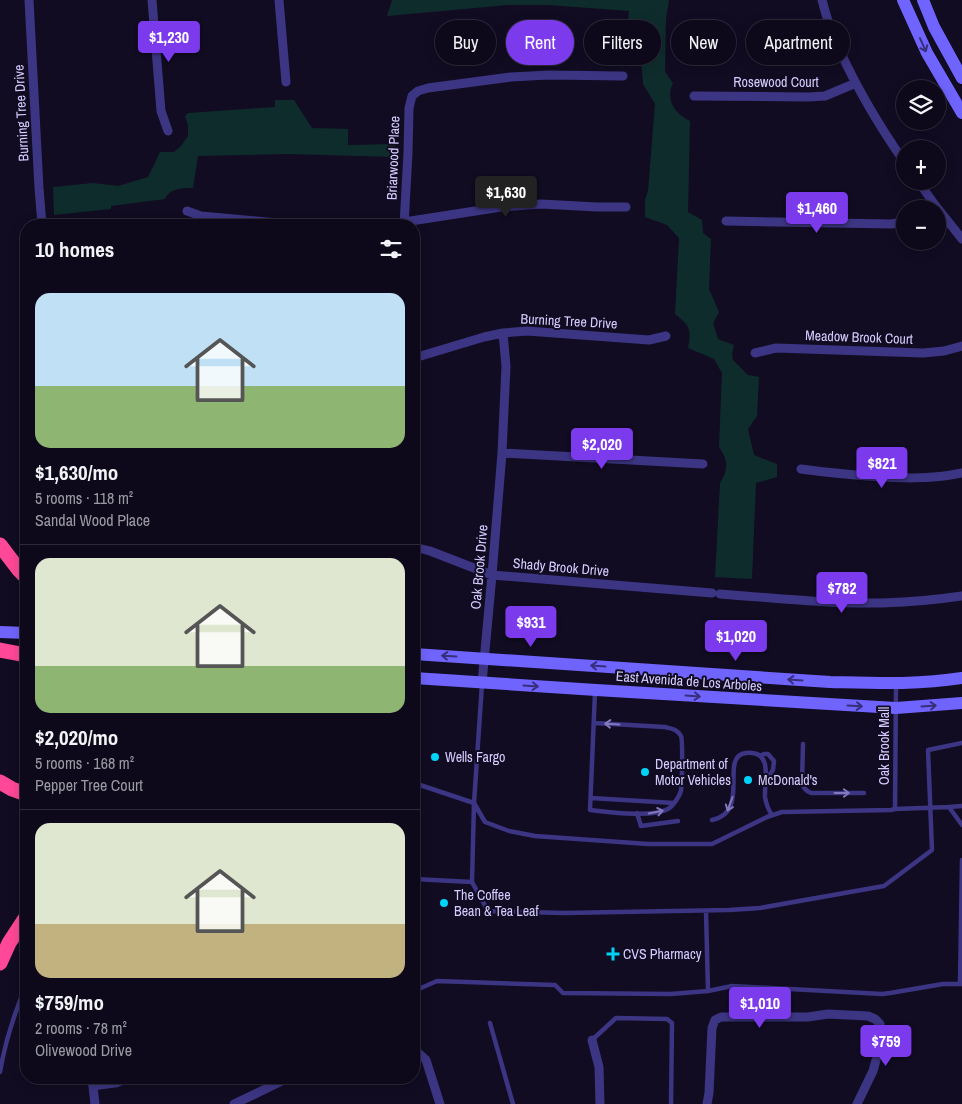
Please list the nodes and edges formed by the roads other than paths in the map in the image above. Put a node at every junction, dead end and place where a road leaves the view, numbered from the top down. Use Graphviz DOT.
graph roads {
  1 [pos="30,0"];
  2 [pos="152,0"];
  3 [pos="279,0"];
  4 [pos="822,0"];
  5 [pos="903,0"];
  6 [pos="923,0"];
  7 [pos="622,76"];
  8 [pos="962,78"];
  9 [pos="286,82"];
  10 [pos="856,83"];
  11 [pos="694,96"];
  12 [pos="962,113"];
  13 [pos="168,130"];
  14 [pos="896,150"];
  15 [pos="626,207"];
  16 [pos="187,211"];
  17 [pos="42,219"];
  18 [pos="234,219"];
  19 [pos="404,219"];
  20 [pos="420,221"];
  21 [pos="726,221"];
  22 [pos="946,222"];
  23 [pos="896,223"];
  24 [pos="962,239"];
  25 [pos="503,333"];
  26 [pos="666,336"];
  27 [pos="962,346"];
  28 [pos="755,353"];
  29 [pos="420,356"];
  30 [pos="502,453"];
  31 [pos="703,464"];
  32 [pos="801,469"];
  33 [pos="962,474"];
  34 [pos="0,545"];
  35 [pos="420,548"];
  36 [pos="20,571"];
  37 [pos="492,575"];
  38 [pos="962,596"];
  39 [pos="0,632"];
  40 [pos="20,633"];
  41 [pos="0,650"];
  42 [pos="20,650"];
  43 [pos="20,654"];
  44 [pos="420,654"];
  45 [pos="485,658"];
  46 [pos="420,678"];
  47 [pos="962,678"];
  48 [pos="482,683"];
  49 [pos="896,684"];
  50 [pos="596,690"];
  51 [pos="962,702"];
  52 [pos="896,708"];
  53 [pos="594,723"];
  54 [pos="962,743"];
  55 [pos="803,744"];
  56 [pos="760,756"];
  57 [pos="766,780"];
  58 [pos="0,782"];
  59 [pos="420,785"];
  60 [pos="20,792"];
  61 [pos="864,793"];
  62 [pos="591,798"];
  63 [pos="474,803"];
  64 [pos="674,803"];
  65 [pos="962,806"];
  66 [pos="949,807"];
  67 [pos="895,808"];
  68 [pos="930,808"];
  69 [pos="637,813"];
  70 [pos="772,815"];
  71 [pos="712,820"];
  72 [pos="678,822"];
  73 [pos="962,825"];
  74 [pos="962,860"];
  75 [pos="420,879"];
  76 [pos="472,882"];
  77 [pos="706,910"];
  78 [pos="20,926"];
  79 [pos="0,963"];
  80 [pos="961,984"];
  81 [pos="420,989"];
  82 [pos="708,991"];
  83 [pos="20,1001"];
  84 [pos="490,1023"];
  85 [pos="592,1040"];
  86 [pos="420,1054"];
  87 [pos="0,1072"];
  88 [pos="92,1084"];
  89 [pos="119,1084"];
  90 [pos="276,1084"];
  91 [pos="92,1088"];
  92 [pos="95,1104"];
  93 [pos="234,1104"];
  94 [pos="438,1104"];
  95 [pos="513,1104"];
  96 [pos="600,1104"];
  97 [pos="671,1104"];
  98 [pos="707,1104"];
  99 [pos="857,1104"];
  1 -- 17 [label="street, Burning Tree Drive"];
  2 -- 13 [label="street"];
  3 -- 9 [label="street"];
  4 -- 10 [label="street"];
  5 -- 12 [label="main road, one-way"];
  6 -- 8 [label="main road"];
  7 -- 19 [label="street, Briarwood Place"];
  10 -- 11 [label="street, Rosewood Court"];
  10 -- 14 [label="street"];
  15 -- 20 [label="street"];
  16 -- 18 [label="street"];
  21 -- 23 [label="street"];
  22 -- 24 [label="street"];
  25 -- 26 [label="street, Burning Tree Drive"];
  25 -- 29 [label="street, Burning Tree Drive"];
  25 -- 30 [label="street, Oak Brook Drive"];
  27 -- 28 [label="street, Meadow Brook Court"];
  30 -- 31 [label="street"];
  30 -- 37 [label="street, Oak Brook Drive"];
  32 -- 33 [label="street"];
  34 -- 36 [label="highway"];
  35 -- 37 [label="street, Shady Brook Drive"];
  37 -- 38 [label="street, Shady Brook Drive"];
  37 -- 45 [label="street, Oak Brook Drive"];
  39 -- 40 [label="main road"];
  41 -- 42 [label="main road"];
  41 -- 43 [label="highway"];
  45 -- 44 [label="main road, East Avenida de Los Arboles, one-way"];
  45 -- 48 [label="street, Oak Brook Drive"];
  49 -- 45 [label="main road, East Avenida de Los Arboles, one-way"];
  46 -- 48 [label="main road, East Avenida de Los Arboles"];
  47 -- 49 [label="main road, East Avenida de Los Arboles"];
  48 -- 50 [label="main road, East Avenida de Los Arboles, one-way"];
  48 -- 63 [label="lane, Oak Brook Drive"];
  49 -- 52 [label="lane, Oak Brook Mall"];
  50 -- 52 [label="main road, East Avenida de Los Arboles, one-way"];
  50 -- 53 [label="lane"];
  52 -- 51 [label="main road, East Avenida de Los Arboles, one-way"];
  52 -- 67 [label="lane, Oak Brook Mall"];
  53 -- 62 [label="lane"];
  64 -- 53 [label="lane, one-way"];
  54 -- 68 [label="lane"];
  55 -- 61 [label="lane, one-way"];
  56 -- 57 [label="lane"];
  56 -- 57 [label="lane"];
  56 -- 71 [label="lane, one-way"];
  57 -- 70 [label="lane"];
  58 -- 60 [label="highway"];
  59 -- 63 [label="lane"];
  62 -- 64 [label="lane"];
  62 -- 69 [label="lane"];
  63 -- 70 [label="lane"];
  63 -- 76 [label="lane, Oak Brook Drive"];
  69 -- 64 [label="lane, one-way"];
  65 -- 66 [label="lane"];
  66 -- 68 [label="lane"];
  66 -- 73 [label="lane"];
  67 -- 68 [label="lane"];
  67 -- 70 [label="lane"];
  68 -- 77 [label="lane"];
  69 -- 72 [label="lane"];
  74 -- 80 [label="lane"];
  75 -- 76 [label="lane"];
  76 -- 77 [label="lane"];
  77 -- 82 [label="lane"];
  78 -- 79 [label="highway"];
  80 -- 82 [label="lane"];
  81 -- 82 [label="lane"];
  83 -- 87 [label="lane"];
  84 -- 95 [label="lane"];
  85 -- 96 [label="street"];
  85 -- 97 [label="lane"];
  86 -- 94 [label="street"];
  88 -- 91 [label="street"];
  89 -- 91 [label="lane"];
  90 -- 93 [label="street"];
  91 -- 92 [label="street"];
  98 -- 99 [label="street"];
}
